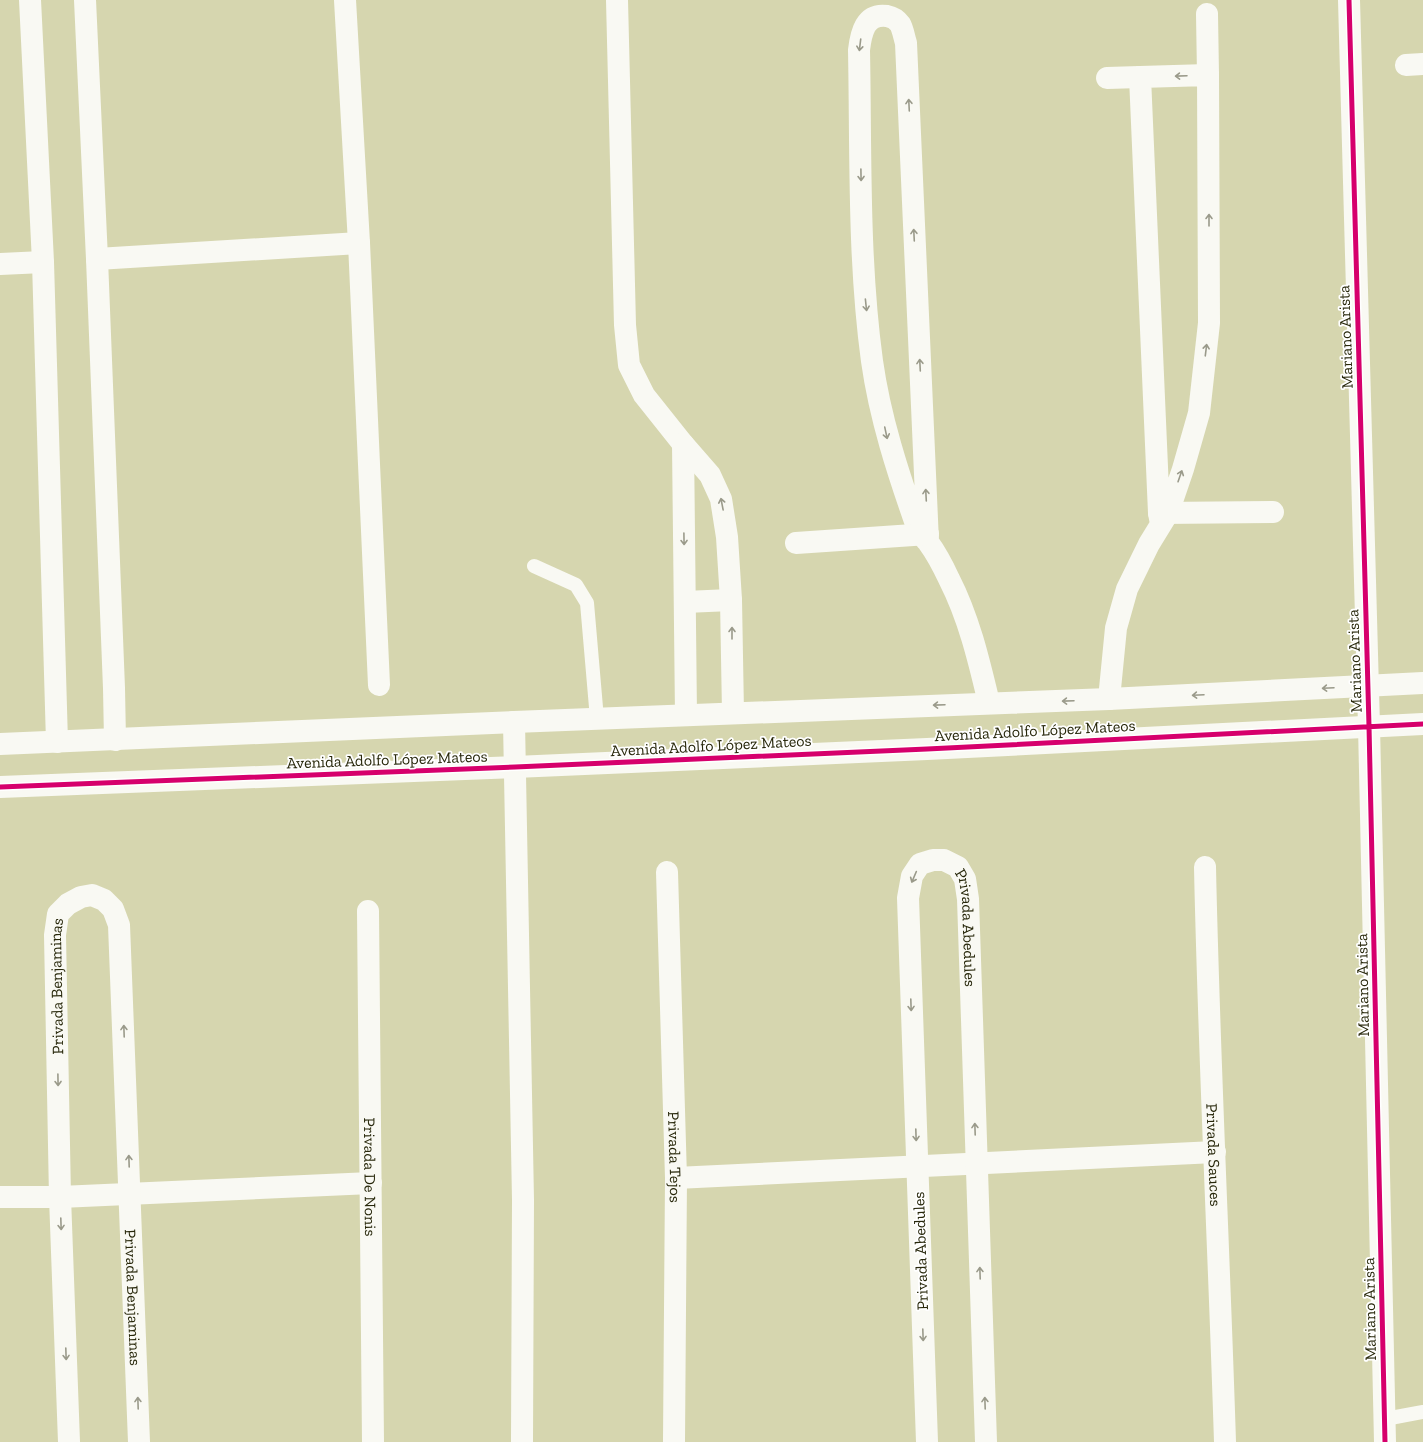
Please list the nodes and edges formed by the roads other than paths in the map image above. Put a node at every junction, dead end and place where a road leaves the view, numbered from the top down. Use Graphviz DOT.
graph roads {
  1 [pos="30,0"];
  2 [pos="85,0"];
  3 [pos="345,0"];
  4 [pos="617,0"];
  5 [pos="1349,0"];
  6 [pos="1207,14"];
  7 [pos="1208,75"];
  8 [pos="1140,77"];
  9 [pos="1107,78"];
  10 [pos="359,243"];
  11 [pos="97,259"];
  12 [pos="43,262"];
  13 [pos="0,264"];
  14 [pos="683,444"];
  15 [pos="1273,512"];
  16 [pos="1162,517"];
  17 [pos="925,536"];
  18 [pos="796,543"];
  19 [pos="534,566"];
  20 [pos="732,600"];
  21 [pos="685,602"];
  22 [pos="1423,683"];
  23 [pos="379,685"];
  24 [pos="1367,686"];
  25 [pos="1109,699"];
  26 [pos="989,703"];
  27 [pos="733,713"];
  28 [pos="686,715"];
  29 [pos="597,719"];
  30 [pos="514,722"];
  31 [pos="1423,724"];
  32 [pos="1368,726"];
  33 [pos="115,740"];
  34 [pos="57,742"];
  35 [pos="0,744"];
  36 [pos="515,767"];
  37 [pos="0,787"];
  38 [pos="1205,868"];
  39 [pos="667,872"];
  40 [pos="368,911"];
  41 [pos="1215,1152"];
  42 [pos="976,1164"];
  43 [pos="917,1166"];
  44 [pos="676,1178"];
  45 [pos="371,1183"];
  46 [pos="130,1194"];
  47 [pos="0,1197"];
  48 [pos="60,1197"];
  49 [pos="1423,1412"];
  50 [pos="1385,1419"];
  51 [pos="69,1442"];
  52 [pos="139,1442"];
  53 [pos="373,1442"];
  54 [pos="522,1442"];
  55 [pos="674,1442"];
  56 [pos="927,1442"];
  57 [pos="986,1442"];
  58 [pos="1225,1442"];
  59 [pos="1385,1442"];
  1 -- 12 [label="street"];
  2 -- 11 [label="street"];
  3 -- 10 [label="street"];
  4 -- 14 [label="street"];
  5 -- 24 [label="street, Mariano Arista"];
  6 -- 7 [label="street"];
  7 -- 8 [label="street, one-way"];
  16 -- 7 [label="street, one-way"];
  8 -- 9 [label="street"];
  8 -- 16 [label="street"];
  10 -- 11 [label="street"];
  10 -- 23 [label="street"];
  11 -- 33 [label="street"];
  12 -- 13 [label="street"];
  12 -- 34 [label="street"];
  20 -- 14 [label="street, one-way"];
  14 -- 21 [label="street, one-way"];
  15 -- 16 [label="street"];
  16 -- 25 [label="street"];
  17 -- 17 [label="street, one-way"];
  17 -- 18 [label="street"];
  17 -- 26 [label="street"];
  19 -- 29 [label="lane"];
  20 -- 21 [label="street"];
  27 -- 20 [label="street, one-way"];
  21 -- 28 [label="street"];
  22 -- 24 [label="street, Avenida Adolfo López Mateos"];
  24 -- 25 [label="street, Avenida Adolfo López Mateos, one-way"];
  24 -- 32 [label="street, Mariano Arista"];
  25 -- 26 [label="street, Avenida Adolfo López Mateos, one-way"];
  26 -- 27 [label="street, Avenida Adolfo López Mateos, one-way"];
  27 -- 28 [label="street, Avenida Adolfo López Mateos"];
  28 -- 29 [label="street, Avenida Adolfo López Mateos"];
  29 -- 30 [label="street, Avenida Adolfo López Mateos"];
  30 -- 33 [label="street, Avenida Adolfo López Mateos"];
  30 -- 36 [label="street"];
  31 -- 32 [label="street, Avenida Adolfo López Mateos"];
  32 -- 36 [label="street, Avenida Adolfo López Mateos"];
  32 -- 50 [label="street, Mariano Arista"];
  33 -- 34 [label="street, Avenida Adolfo López Mateos"];
  34 -- 35 [label="street, Avenida Adolfo López Mateos"];
  36 -- 37 [label="street, Avenida Adolfo López Mateos"];
  36 -- 54 [label="street"];
  38 -- 41 [label="street, Privada Sauces"];
  39 -- 44 [label="street, Privada Tejos"];
  40 -- 45 [label="street, Privada De Nonis"];
  41 -- 42 [label="street"];
  41 -- 58 [label="street, Privada Sauces"];
  42 -- 43 [label="street"];
  42 -- 43 [label="street, Privada Abedules, one-way"];
  57 -- 42 [label="street, Privada Abedules, one-way"];
  43 -- 44 [label="street"];
  43 -- 56 [label="street, Privada Abedules, one-way"];
  44 -- 55 [label="street, Privada Tejos"];
  45 -- 46 [label="street"];
  45 -- 53 [label="street, Privada De Nonis"];
  46 -- 48 [label="street"];
  46 -- 48 [label="street, Privada Benjaminas, one-way"];
  52 -- 46 [label="street, Privada Benjaminas, one-way"];
  47 -- 48 [label="street"];
  48 -- 51 [label="street, Privada Benjaminas, one-way"];
  49 -- 50 [label="lane"];
  50 -- 59 [label="street, Mariano Arista"];
}
